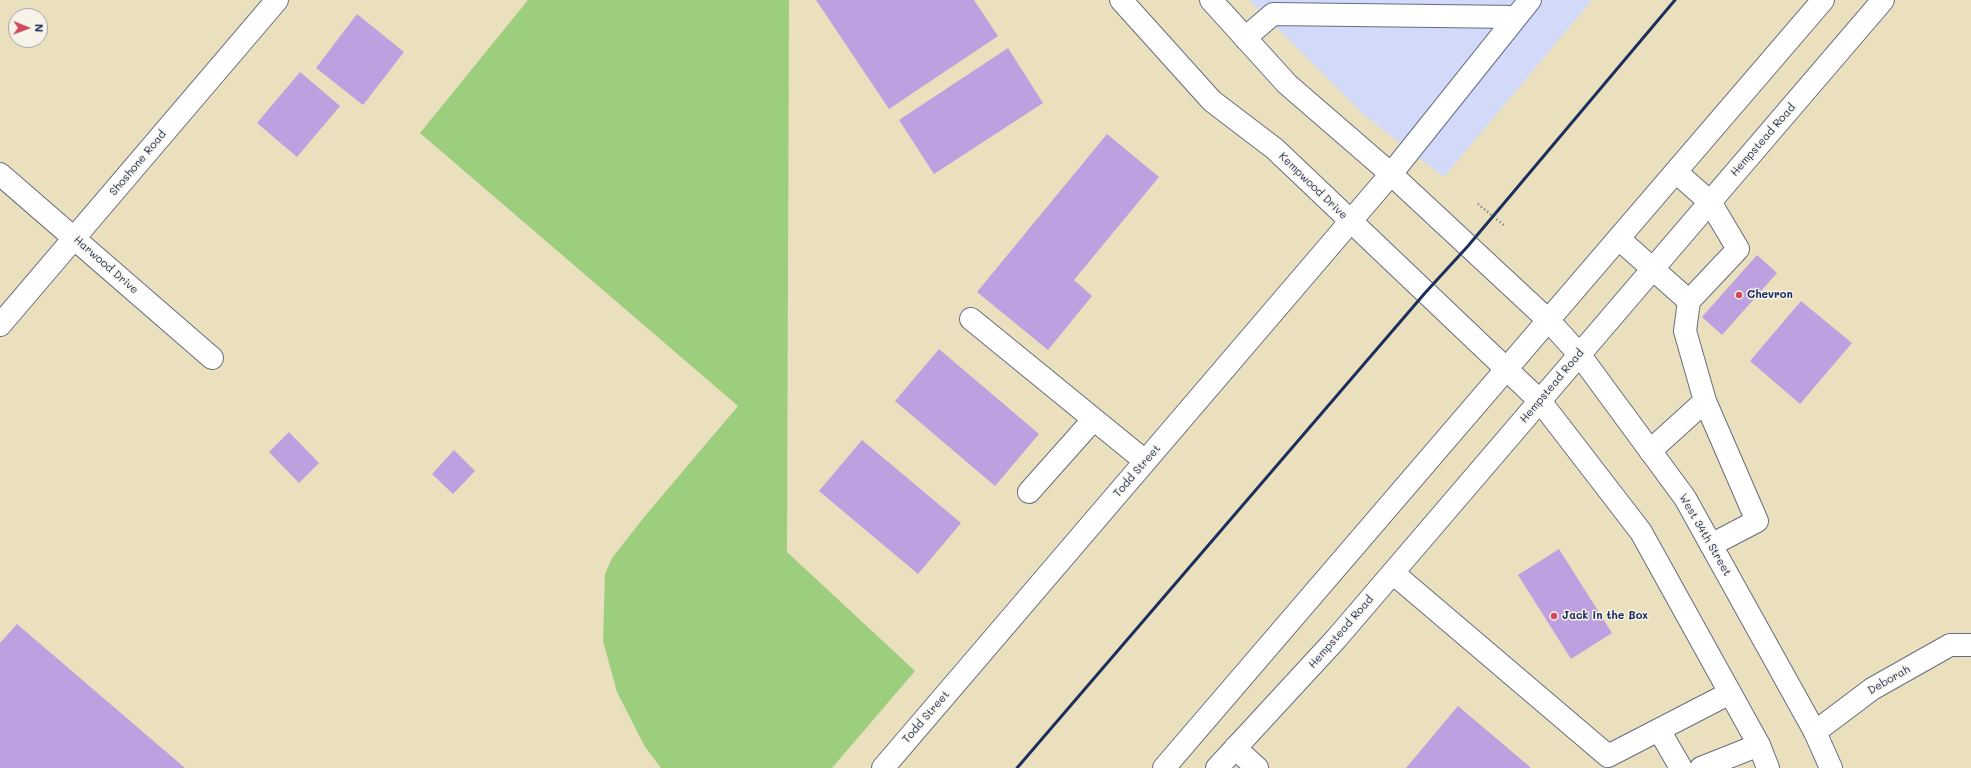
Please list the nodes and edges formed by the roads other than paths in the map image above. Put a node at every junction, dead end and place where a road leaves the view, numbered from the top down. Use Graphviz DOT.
graph roads {
  1 [pos="277,0"];
  2 [pos="1121,0"];
  3 [pos="1210,0"];
  4 [pos="1530,0"];
  5 [pos="1823,0"];
  6 [pos="1883,0"];
  7 [pos="1273,7"];
  8 [pos="1516,17"];
  9 [pos="1245,38"];
  10 [pos="1676,172"];
  11 [pos="0,174"];
  12 [pos="1391,174"];
  13 [pos="1710,202"];
  14 [pos="1350,222"];
  15 [pos="74,238"];
  16 [pos="1618,239"];
  17 [pos="1652,270"];
  18 [pos="1689,301"];
  19 [pos="971,319"];
  20 [pos="1549,321"];
  21 [pos="0,326"];
  22 [pos="1579,354"];
  23 [pos="212,358"];
  24 [pos="1507,370"];
  25 [pos="1540,401"];
  26 [pos="1705,401"];
  27 [pos="1093,420"];
  28 [pos="1650,451"];
  29 [pos="1145,462"];
  30 [pos="1029,492"];
  31 [pos="1711,545"];
  32 [pos="1392,573"];
  33 [pos="1971,645"];
  34 [pos="1730,693"];
  35 [pos="1659,730"];
  36 [pos="1815,732"];
  37 [pos="1759,745"];
  38 [pos="1235,748"];
  39 [pos="883,768"];
  40 [pos="1164,768"];
  41 [pos="1217,768"];
  42 [pos="1257,768"];
  43 [pos="1682,768"];
  44 [pos="1701,768"];
  45 [pos="1768,768"];
  46 [pos="1831,768"];
  1 -- 15 [label="main road, Shoshone Road"];
  2 -- 14 [label="main road, Kempwood Drive"];
  3 -- 9 [label="main road"];
  4 -- 8 [label="main road, Todd Street"];
  5 -- 10 [label="main road"];
  6 -- 13 [label="main road, Hempstead Road"];
  7 -- 8 [label="main road"];
  7 -- 9 [label="main road"];
  8 -- 12 [label="main road, Todd Street"];
  9 -- 12 [label="main road"];
  10 -- 13 [label="main road"];
  10 -- 16 [label="main road"];
  11 -- 15 [label="main road, Harwood Drive"];
  12 -- 14 [label="main road, Todd Street"];
  12 -- 20 [label="main road"];
  13 -- 17 [label="main road, Hempstead Road"];
  13 -- 18 [label="main road"];
  14 -- 24 [label="main road, Kempwood Drive"];
  14 -- 29 [label="main road, Todd Street"];
  15 -- 21 [label="main road, Shoshone Road"];
  15 -- 23 [label="main road, Harwood Drive"];
  16 -- 17 [label="main road"];
  16 -- 20 [label="main road"];
  17 -- 18 [label="main road"];
  17 -- 22 [label="main road, Hempstead Road"];
  18 -- 26 [label="main road"];
  19 -- 27 [label="main road"];
  20 -- 22 [label="main road, West 34th Street"];
  20 -- 24 [label="main road"];
  22 -- 25 [label="main road, Hempstead Road"];
  22 -- 28 [label="main road, West 34th Street"];
  24 -- 25 [label="main road"];
  24 -- 40 [label="main road"];
  25 -- 32 [label="main road, Hempstead Road"];
  25 -- 34 [label="main road"];
  26 -- 28 [label="main road"];
  26 -- 31 [label="main road"];
  27 -- 29 [label="main road"];
  27 -- 30 [label="main road"];
  28 -- 31 [label="main road, West 34th Street"];
  29 -- 39 [label="main road, Todd Street"];
  31 -- 36 [label="main road, West 34th Street"];
  32 -- 35 [label="main road"];
  32 -- 38 [label="main road, Hempstead Road"];
  33 -- 36 [label="main road, Deborah"];
  34 -- 35 [label="main road"];
  34 -- 37 [label="main road"];
  35 -- 43 [label="main road"];
  36 -- 46 [label="main road, West 34th Street"];
  37 -- 44 [label="main road"];
  37 -- 45 [label="main road"];
  38 -- 41 [label="main road, Hempstead Road"];
  38 -- 42 [label="main road"];
}
